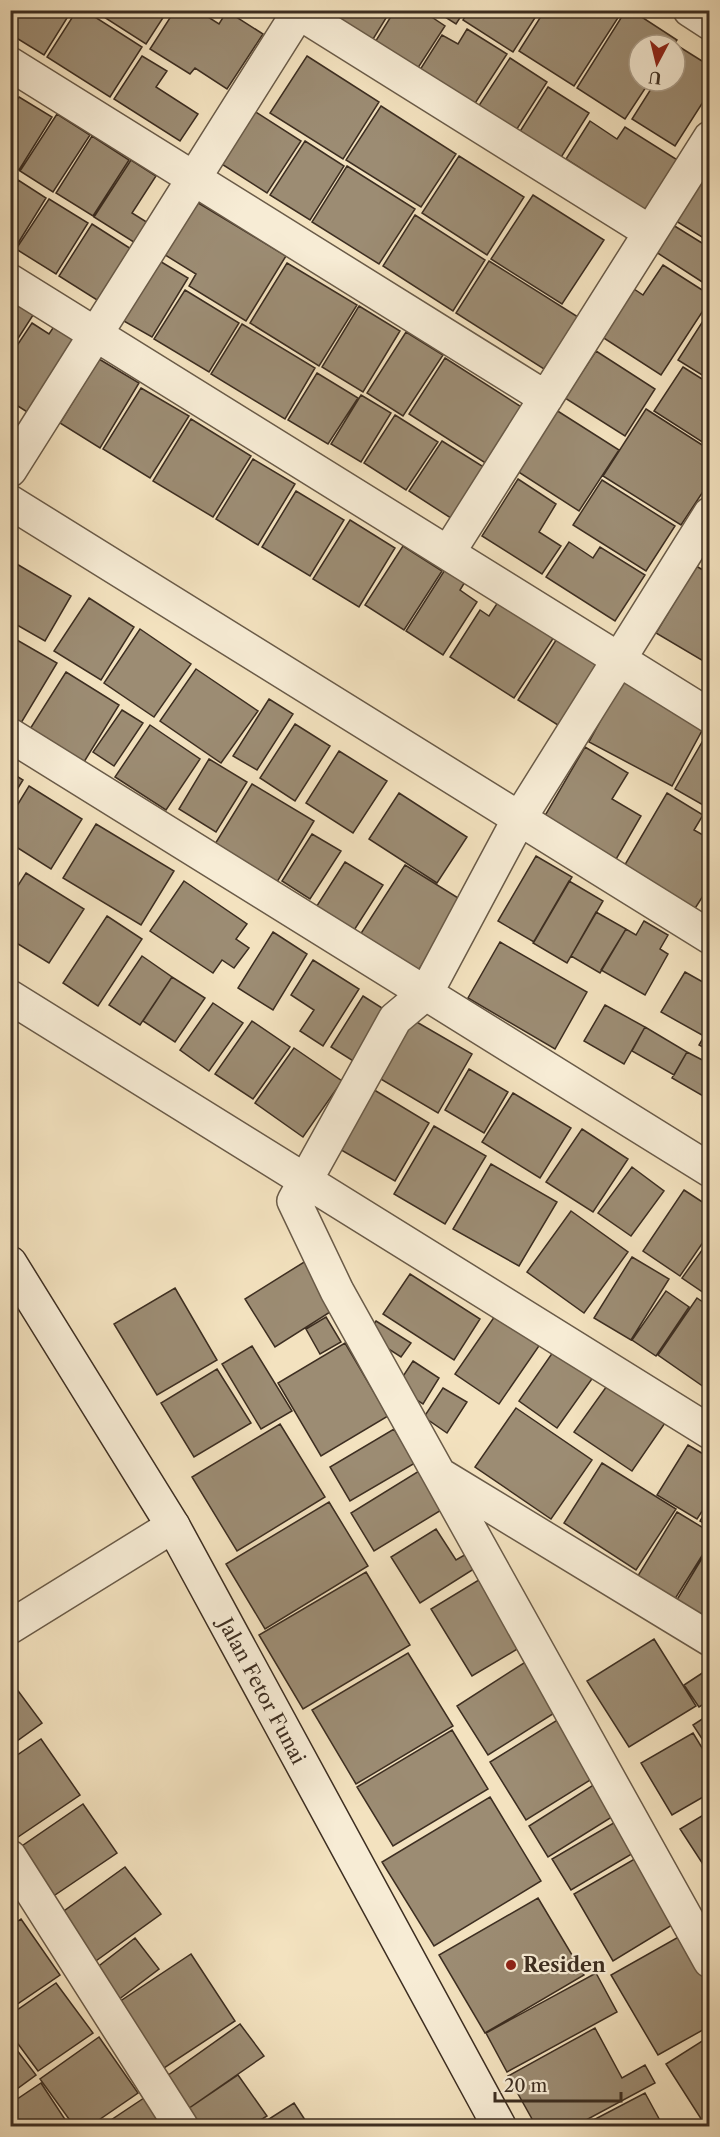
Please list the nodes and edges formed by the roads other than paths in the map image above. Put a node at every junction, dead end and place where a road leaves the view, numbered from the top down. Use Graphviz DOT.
graph roads {
  1 [pos="690,10"];
  2 [pos="298,11"];
  3 [pos="710,23"];
  4 [pos="10,64"];
  5 [pos="710,138"];
  6 [pos="194,178"];
  7 [pos="650,232"];
  8 [pos="10,281"];
  9 [pos="96,335"];
  10 [pos="546,398"];
  11 [pos="10,470"];
  12 [pos="10,502"];
  13 [pos="710,514"];
  14 [pos="448,553"];
  15 [pos="619,660"];
  16 [pos="710,716"];
  17 [pos="10,735"];
  18 [pos="519,819"];
  19 [pos="710,937"];
  20 [pos="426,993"];
  21 [pos="10,997"];
  22 [pos="710,1170"];
  23 [pos="306,1181"];
  24 [pos="10,1263"];
  25 [pos="710,1432"];
  26 [pos="441,1475"];
  27 [pos="173,1526"];
  28 [pos="10,1627"];
  29 [pos="710,1639"];
  30 [pos="10,1857"];
  31 [pos="710,1961"];
  32 [pos="181,2127"];
  33 [pos="499,2127"];
  1 -- 3 [label="street"];
  2 -- 6 [label="street"];
  2 -- 7 [label="street"];
  4 -- 6 [label="street"];
  5 -- 7 [label="street"];
  6 -- 9 [label="street"];
  6 -- 10 [label="street"];
  7 -- 10 [label="street"];
  8 -- 9 [label="street"];
  9 -- 11 [label="street"];
  9 -- 14 [label="street"];
  10 -- 14 [label="street"];
  12 -- 18 [label="street"];
  13 -- 15 [label="street"];
  14 -- 15 [label="street"];
  15 -- 16 [label="street"];
  15 -- 18 [label="street"];
  17 -- 20 [label="street"];
  18 -- 19 [label="street"];
  18 -- 20 [label="street"];
  20 -- 22 [label="street"];
  20 -- 23 [label="street"];
  21 -- 23 [label="street"];
  23 -- 25 [label="street"];
  23 -- 26 [label="street"];
  24 -- 27 [label="street, Jalan Fetor Funai"];
  26 -- 29 [label="street"];
  26 -- 31 [label="street"];
  27 -- 28 [label="street"];
  27 -- 33 [label="street, Jalan Fetor Funai"];
  30 -- 32 [label="street"];
}
